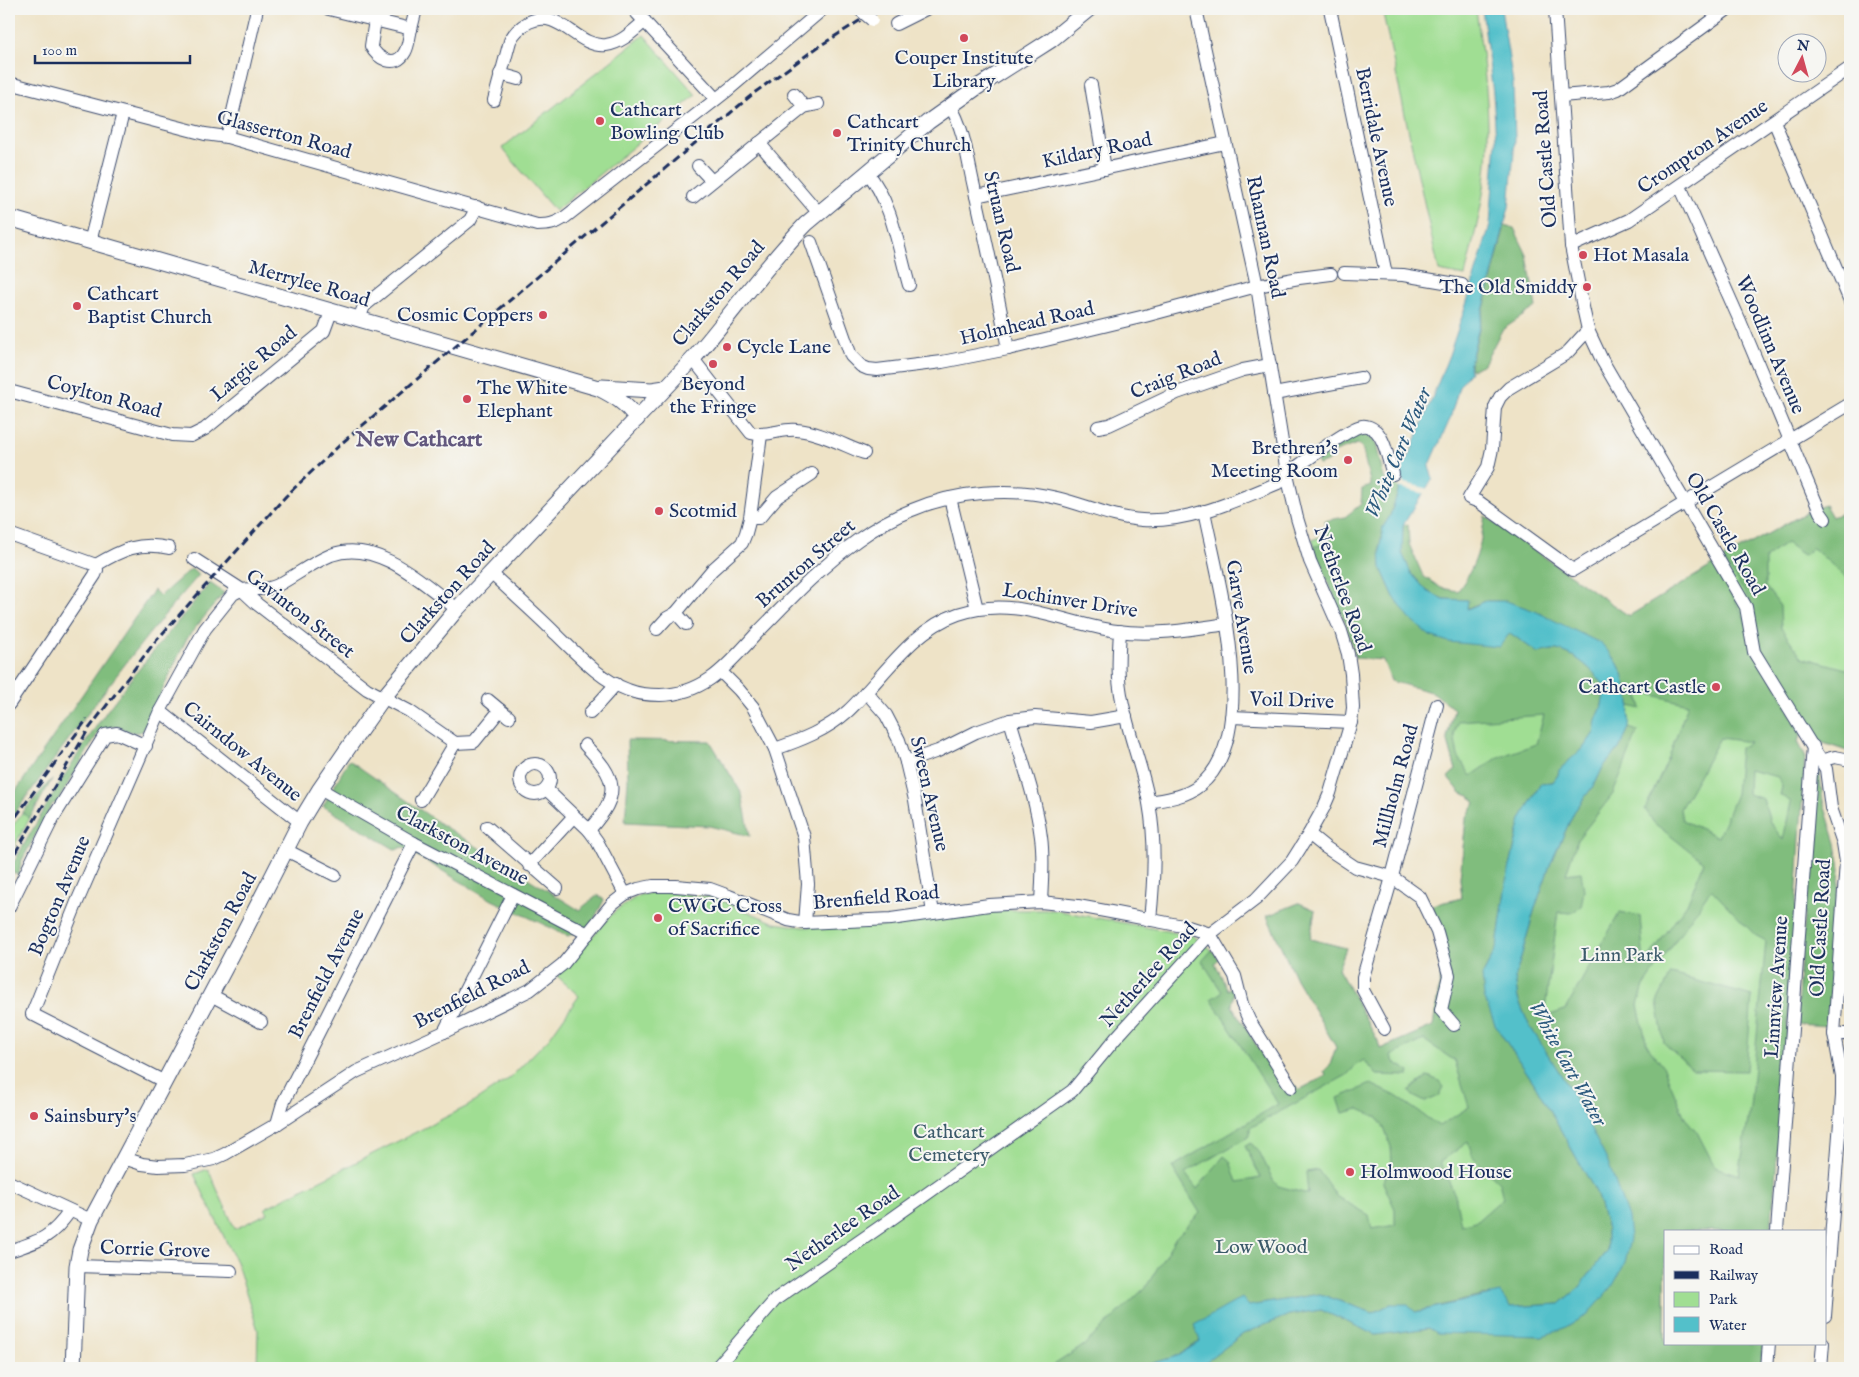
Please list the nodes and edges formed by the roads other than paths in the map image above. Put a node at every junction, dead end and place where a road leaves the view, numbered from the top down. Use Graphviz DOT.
graph roads {
  1 [pos="257,9"];
  2 [pos="329,9"];
  3 [pos="416,9"];
  4 [pos="633,9"];
  5 [pos="823,9"];
  6 [pos="859,9"];
  7 [pos="926,9"];
  8 [pos="1089,9"];
  9 [pos="1196,9"];
  10 [pos="1330,9"];
  11 [pos="1555,9"];
  12 [pos="1728,9"];
  13 [pos="375,20"];
  14 [pos="872,20"];
  15 [pos="645,21"];
  16 [pos="896,24"];
  17 [pos="411,29"];
  18 [pos="1850,68"];
  19 [pos="500,74"];
  20 [pos="518,79"];
  21 [pos="9,83"];
  22 [pos="1091,85"];
  23 [pos="794,94"];
  24 [pos="1561,96"];
  25 [pos="716,99"];
  26 [pos="494,100"];
  27 [pos="818,104"];
  28 [pos="950,106"];
  29 [pos="804,107"];
  30 [pos="123,113"];
  31 [pos="1774,121"];
  32 [pos="227,137"];
  33 [pos="1225,142"];
  34 [pos="759,143"];
  35 [pos="698,166"];
  36 [pos="1105,169"];
  37 [pos="866,172"];
  38 [pos="712,181"];
  39 [pos="1680,186"];
  40 [pos="976,196"];
  41 [pos="693,198"];
  42 [pos="477,207"];
  43 [pos="818,212"];
  44 [pos="9,218"];
  45 [pos="90,242"];
  46 [pos="812,242"];
  47 [pos="1571,246"];
  48 [pos="1386,274"];
  49 [pos="909,285"];
  50 [pos="1462,285"];
  51 [pos="1257,286"];
  52 [pos="1850,301"];
  53 [pos="331,312"];
  54 [pos="359,320"];
  55 [pos="1588,330"];
  56 [pos="1008,349"];
  57 [pos="693,359"];
  58 [pos="1270,365"];
  59 [pos="1361,378"];
  60 [pos="604,387"];
  61 [pos="666,388"];
  62 [pos="9,391"];
  63 [pos="1274,394"];
  64 [pos="1850,404"];
  65 [pos="642,414"];
  66 [pos="1098,427"];
  67 [pos="761,435"];
  68 [pos="191,436"];
  69 [pos="1791,440"];
  70 [pos="864,453"];
  71 [pos="812,474"];
  72 [pos="1393,474"];
  73 [pos="1288,477"];
  74 [pos="950,498"];
  75 [pos="1686,503"];
  76 [pos="1204,511"];
  77 [pos="750,518"];
  78 [pos="1825,519"];
  79 [pos="9,534"];
  80 [pos="169,548"];
  81 [pos="194,559"];
  82 [pos="96,565"];
  83 [pos="492,574"];
  84 [pos="242,590"];
  85 [pos="457,609"];
  86 [pos="977,609"];
  87 [pos="676,613"];
  88 [pos="686,624"];
  89 [pos="1227,624"];
  90 [pos="657,629"];
  91 [pos="1120,631"];
  92 [pos="721,672"];
  93 [pos="616,684"];
  94 [pos="866,692"];
  95 [pos="383,698"];
  96 [pos="488,700"];
  97 [pos="9,704"];
  98 [pos="1437,705"];
  99 [pos="160,711"];
  100 [pos="590,713"];
  101 [pos="1126,716"];
  102 [pos="1231,718"];
  103 [pos="1010,720"];
  104 [pos="1351,722"];
  105 [pos="455,743"];
  106 [pos="585,745"];
  107 [pos="146,746"];
  108 [pos="1813,746"];
  109 [pos="775,750"];
  110 [pos="1823,760"];
  111 [pos="1850,760"];
  112 [pos="906,762"];
  113 [pos="320,789"];
  114 [pos="546,789"];
  115 [pos="421,800"];
  116 [pos="1149,802"];
  117 [pos="574,816"];
  118 [pos="300,822"];
  119 [pos="487,827"];
  120 [pos="589,830"];
  121 [pos="1310,834"];
  122 [pos="414,843"];
  123 [pos="286,850"];
  124 [pos="1848,862"];
  125 [pos="529,865"];
  126 [pos="335,875"];
  127 [pos="1392,877"];
  128 [pos="557,888"];
  129 [pos="625,894"];
  130 [pos="513,895"];
  131 [pos="1042,902"];
  132 [pos="9,907"];
  133 [pos="934,913"];
  134 [pos="1150,920"];
  135 [pos="805,923"];
  136 [pos="1846,925"];
  137 [pos="588,934"];
  138 [pos="1210,934"];
  139 [pos="211,995"];
  140 [pos="261,1022"];
  141 [pos="1454,1026"];
  142 [pos="1384,1029"];
  143 [pos="444,1032"];
  144 [pos="1834,1034"];
  145 [pos="1850,1034"];
  146 [pos="165,1082"];
  147 [pos="1291,1087"];
  148 [pos="277,1124"];
  149 [pos="124,1158"];
  150 [pos="9,1182"];
  151 [pos="70,1211"];
  152 [pos="91,1220"];
  153 [pos="1777,1230"];
  154 [pos="9,1251"];
  155 [pos="77,1266"];
  156 [pos="231,1271"];
  157 [pos="1826,1303"];
  158 [pos="1769,1344"];
  159 [pos="1823,1344"];
  160 [pos="73,1368"];
  161 [pos="716,1368"];
  162 [pos="1767,1368"];
  163 [pos="1821,1368"];
  1 -- 32 [label="street"];
  2 -- 13 [label="street"];
  3 -- 17 [label="street"];
  4 -- 15 [label="street"];
  5 -- 25 [label="street"];
  6 -- 14 [label="street, bridge"];
  7 -- 16 [label="street"];
  8 -- 28 [label="main road, Clarkston Road"];
  9 -- 33 [label="street, Rhannan Road"];
  10 -- 48 [label="street, Berridale Avenue"];
  11 -- 24 [label="street, Old Castle Road"];
  12 -- 24 [label="street"];
  13 -- 17 [label="street"];
  13 -- 17 [label="street"];
  15 -- 19 [label="street"];
  15 -- 25 [label="street"];
  18 -- 31 [label="street, Crompton Avenue"];
  19 -- 20 [label="street"];
  19 -- 26 [label="street"];
  21 -- 30 [label="street, Glasserton Road"];
  22 -- 36 [label="street"];
  23 -- 29 [label="street"];
  24 -- 47 [label="street, Old Castle Road"];
  25 -- 42 [label="street, Glasserton Road"];
  27 -- 29 [label="street"];
  28 -- 37 [label="main road, Clarkston Road"];
  28 -- 40 [label="street, Struan Road"];
  29 -- 34 [label="street"];
  30 -- 32 [label="street, Glasserton Road"];
  30 -- 45 [label="street"];
  31 -- 39 [label="street, Crompton Avenue"];
  31 -- 52 [label="street"];
  32 -- 42 [label="street, Glasserton Road"];
  33 -- 36 [label="street, Kildary Road"];
  33 -- 51 [label="street, Rhannan Road"];
  34 -- 38 [label="street"];
  34 -- 43 [label="street"];
  35 -- 38 [label="street"];
  36 -- 40 [label="street, Kildary Road"];
  37 -- 43 [label="main road, Clarkston Road"];
  37 -- 49 [label="street"];
  38 -- 41 [label="street"];
  39 -- 47 [label="street, Crompton Avenue"];
  39 -- 69 [label="street, Woodlinn Avenue"];
  40 -- 56 [label="street, Struan Road"];
  42 -- 54 [label="street"];
  43 -- 57 [label="main road, Clarkston Road"];
  44 -- 45 [label="main road, Merrylee Road"];
  45 -- 53 [label="main road, Merrylee Road"];
  46 -- 56 [label="street, Holmhead Road"];
  47 -- 55 [label="street, Old Castle Road"];
  48 -- 50 [label="street, Holmhead Road"];
  48 -- 51 [label="street, Holmhead Road"];
  51 -- 56 [label="street, Holmhead Road"];
  51 -- 58 [label="street, Rhannan Road"];
  53 -- 54 [label="main road, Merrylee Road"];
  53 -- 68 [label="street, Largie Road"];
  54 -- 60 [label="main road, Merrylee Road"];
  55 -- 75 [label="street, Old Castle Road"];
  55 -- 75 [label="street"];
  57 -- 61 [label="main road, Clarkston Road"];
  57 -- 67 [label="street"];
  58 -- 63 [label="street, Rhannan Road"];
  58 -- 66 [label="street, Craig Road"];
  59 -- 63 [label="street"];
  60 -- 61 [label="main road, Merrylee Road"];
  60 -- 65 [label="main road, Merrylee Road"];
  61 -- 65 [label="main road, Clarkston Road"];
  62 -- 68 [label="street, Coylton Road"];
  63 -- 73 [label="street, Rhannan Road"];
  64 -- 69 [label="street"];
  65 -- 83 [label="main road, Clarkston Road"];
  67 -- 70 [label="street"];
  67 -- 77 [label="street"];
  69 -- 75 [label="street"];
  69 -- 78 [label="street, Woodlinn Avenue"];
  71 -- 77 [label="street"];
  72 -- 73 [label="street, Brunton Street"];
  73 -- 76 [label="street, Brunton Street"];
  73 -- 104 [label="street, Netherlee Road"];
  74 -- 76 [label="street, Brunton Street"];
  74 -- 86 [label="street"];
  74 -- 92 [label="street, Brunton Street"];
  75 -- 108 [label="street, Old Castle Road"];
  76 -- 89 [label="street, Garve Avenue"];
  77 -- 87 [label="street"];
  79 -- 82 [label="street"];
  80 -- 82 [label="street"];
  81 -- 84 [label="street, Gavinton Street"];
  82 -- 97 [label="street"];
  83 -- 85 [label="main road, Clarkston Road"];
  83 -- 93 [label="street, Brunton Street"];
  84 -- 85 [label="street"];
  84 -- 95 [label="street, Gavinton Street"];
  84 -- 99 [label="street, Bogton Avenue"];
  85 -- 95 [label="main road, Clarkston Road"];
  86 -- 91 [label="street, Lochinver Drive"];
  86 -- 94 [label="street, Lochinver Drive"];
  87 -- 88 [label="street"];
  87 -- 90 [label="street"];
  89 -- 91 [label="street, Lochinver Drive"];
  89 -- 102 [label="street, Garve Avenue"];
  91 -- 101 [label="street"];
  92 -- 93 [label="street, Brunton Street"];
  92 -- 109 [label="street"];
  93 -- 100 [label="street"];
  94 -- 109 [label="street, Lochinver Drive"];
  94 -- 112 [label="street, Sween Avenue"];
  95 -- 105 [label="street, Gavinton Street"];
  95 -- 113 [label="main road, Clarkston Road"];
  96 -- 105 [label="street"];
  98 -- 127 [label="street, Millholm Road"];
  99 -- 107 [label="street, Bogton Avenue"];
  99 -- 118 [label="street, Cairndow Avenue"];
  101 -- 103 [label="street"];
  101 -- 116 [label="street"];
  102 -- 104 [label="street, Voil Drive"];
  102 -- 116 [label="street, Garve Avenue"];
  103 -- 112 [label="street"];
  103 -- 131 [label="street"];
  104 -- 121 [label="street, Netherlee Road"];
  105 -- 115 [label="street"];
  106 -- 120 [label="street"];
  107 -- 132 [label="street"];
  107 -- 146 [label="street, Bogton Avenue"];
  108 -- 110 [label="street, Old Castle Road"];
  108 -- 153 [label="street, Linnview Avenue"];
  109 -- 135 [label="street"];
  110 -- 111 [label="street"];
  110 -- 124 [label="street, Old Castle Road"];
  112 -- 133 [label="street, Sween Avenue"];
  113 -- 118 [label="main road, Clarkston Road"];
  113 -- 122 [label="street, Clarkston Avenue"];
  114 -- 117 [label="street"];
  116 -- 134 [label="street"];
  117 -- 120 [label="street"];
  117 -- 125 [label="street"];
  118 -- 123 [label="main road, Clarkston Road"];
  119 -- 125 [label="street"];
  120 -- 129 [label="street"];
  121 -- 127 [label="street, Millholm Road"];
  121 -- 138 [label="street, Netherlee Road"];
  122 -- 130 [label="street, Clarkston Avenue"];
  122 -- 148 [label="street, Brenfield Avenue"];
  123 -- 126 [label="street"];
  123 -- 139 [label="main road, Clarkston Road"];
  124 -- 136 [label="street, Old Castle Road"];
  125 -- 128 [label="street"];
  127 -- 141 [label="street, Millholm Road"];
  127 -- 142 [label="street, Millholm Road"];
  129 -- 135 [label="street, Brenfield Road"];
  129 -- 137 [label="street, Brenfield Road"];
  130 -- 137 [label="street, Clarkston Avenue"];
  130 -- 143 [label="street"];
  131 -- 133 [label="street, Brenfield Road"];
  131 -- 134 [label="street, Brenfield Road"];
  133 -- 135 [label="street, Brenfield Road"];
  134 -- 138 [label="street, Brenfield Road"];
  136 -- 144 [label="street, Old Castle Road"];
  137 -- 143 [label="street, Brenfield Road"];
  138 -- 147 [label="street"];
  138 -- 161 [label="street, Netherlee Road"];
  139 -- 140 [label="street"];
  139 -- 146 [label="main road, Clarkston Road"];
  143 -- 148 [label="street, Brenfield Road"];
  144 -- 145 [label="street"];
  144 -- 157 [label="street, Old Castle Road"];
  146 -- 149 [label="main road, Clarkston Road"];
  148 -- 149 [label="street, Brenfield Road"];
  149 -- 152 [label="main road, Clarkston Road"];
  150 -- 151 [label="street"];
  151 -- 152 [label="street"];
  151 -- 154 [label="street"];
  152 -- 155 [label="main road, Clarkston Road"];
  155 -- 156 [label="street, Corrie Grove"];
  155 -- 160 [label="main road, Clarkston Road"];
  158 -- 162 [label="street"];
  159 -- 163 [label="street"];
}
